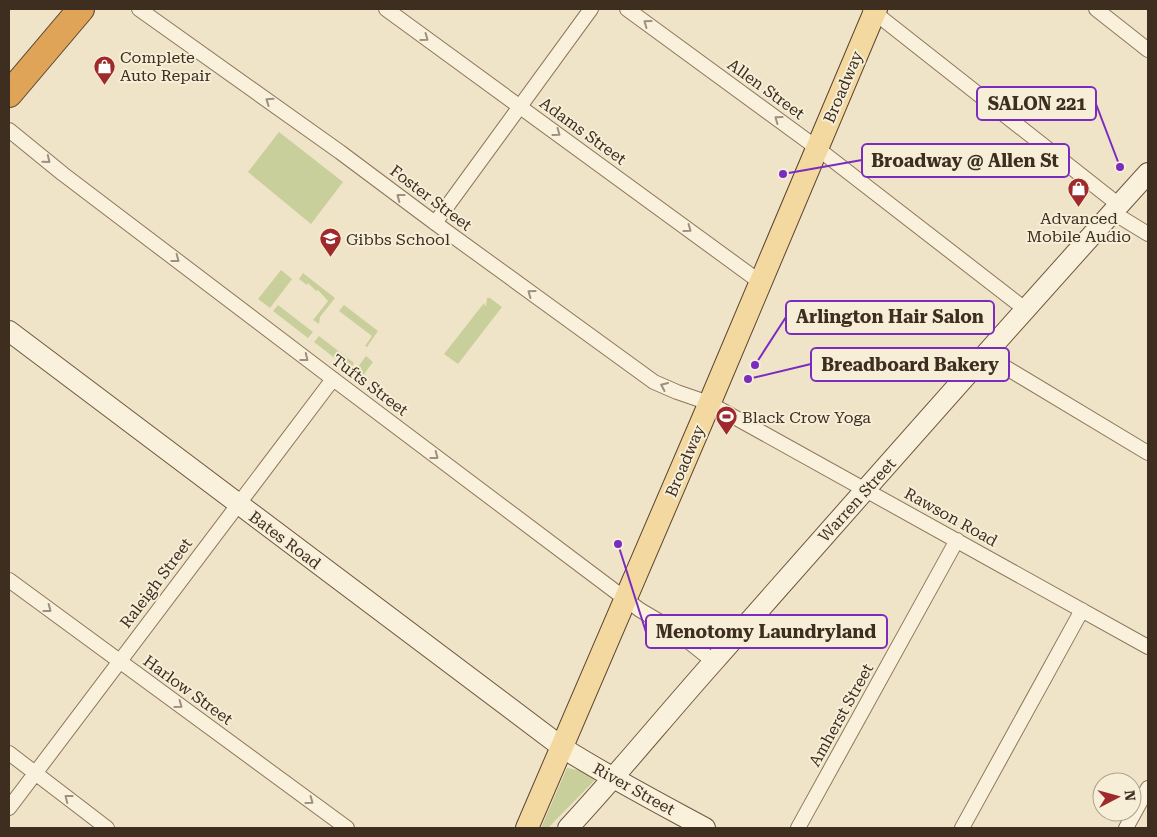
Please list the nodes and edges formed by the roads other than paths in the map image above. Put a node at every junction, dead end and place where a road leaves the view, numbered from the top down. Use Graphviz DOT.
graph roads {
  1 [pos="81,9"];
  2 [pos="138,9"];
  3 [pos="386,9"];
  4 [pos="591,9"];
  5 [pos="627,9"];
  6 [pos="1096,9"];
  7 [pos="873,10"];
  8 [pos="1148,50"];
  9 [pos="9,94"];
  10 [pos="520,107"];
  11 [pos="9,130"];
  12 [pos="817,148"];
  13 [pos="1148,173"];
  14 [pos="1116,209"];
  15 [pos="435,223"];
  16 [pos="1148,234"];
  17 [pos="760,282"];
  18 [pos="1025,309"];
  19 [pos="9,331"];
  20 [pos="985,355"];
  21 [pos="333,379"];
  22 [pos="710,404"];
  23 [pos="1148,454"];
  24 [pos="866,490"];
  25 [pos="237,504"];
  26 [pos="957,540"];
  27 [pos="9,580"];
  28 [pos="626,599"];
  29 [pos="1082,610"];
  30 [pos="1148,647"];
  31 [pos="118,661"];
  32 [pos="713,661"];
  33 [pos="563,748"];
  34 [pos="9,753"];
  35 [pos="36,773"];
  36 [pos="614,779"];
  37 [pos="1148,788"];
  38 [pos="9,808"];
  39 [pos="107,828"];
  40 [pos="347,828"];
  41 [pos="527,828"];
  42 [pos="568,828"];
  43 [pos="705,828"];
  44 [pos="798,828"];
  45 [pos="962,828"];
  46 [pos="1126,828"];
  1 -- 9 [label="highway"];
  15 -- 2 [label="street, Foster Street, one-way"];
  3 -- 10 [label="street, Adams Street, one-way"];
  4 -- 10 [label="street"];
  12 -- 5 [label="street, Allen Street, one-way"];
  6 -- 8 [label="street"];
  7 -- 12 [label="main road, Broadway"];
  7 -- 14 [label="street"];
  10 -- 15 [label="street"];
  10 -- 17 [label="street, Adams Street, one-way"];
  11 -- 21 [label="street, Tufts Street, one-way"];
  12 -- 17 [label="main road, Broadway"];
  12 -- 18 [label="street, Allen Street"];
  13 -- 14 [label="main road, Warren Street"];
  14 -- 16 [label="street"];
  14 -- 18 [label="main road, Warren Street"];
  22 -- 15 [label="street, Foster Street, one-way"];
  17 -- 22 [label="main road, Broadway"];
  18 -- 20 [label="main road, Warren Street"];
  19 -- 25 [label="main road, Bates Road"];
  20 -- 23 [label="street"];
  20 -- 24 [label="main road, Warren Street"];
  21 -- 25 [label="street, Raleigh Street"];
  21 -- 28 [label="street, Tufts Street, one-way"];
  22 -- 24 [label="street, Rawson Road"];
  22 -- 28 [label="main road, Broadway"];
  24 -- 26 [label="street, Rawson Road"];
  24 -- 32 [label="main road, Warren Street"];
  25 -- 31 [label="street, Raleigh Street"];
  25 -- 33 [label="main road, Bates Road"];
  26 -- 29 [label="street, Rawson Road"];
  26 -- 44 [label="street, Amherst Street"];
  27 -- 31 [label="street, Harlow Street, one-way"];
  28 -- 32 [label="street, Tufts Street"];
  28 -- 33 [label="main road, Broadway"];
  29 -- 30 [label="street, Rawson Road"];
  29 -- 45 [label="street"];
  31 -- 35 [label="street, Raleigh Street"];
  31 -- 40 [label="street, Harlow Street, one-way"];
  32 -- 36 [label="main road, Warren Street"];
  33 -- 36 [label="main road, River Street"];
  33 -- 41 [label="main road, Broadway"];
  34 -- 35 [label="street"];
  35 -- 38 [label="street, Raleigh Street"];
  39 -- 35 [label="street, one-way"];
  36 -- 42 [label="main road, Warren Street"];
  36 -- 43 [label="main road, River Street"];
  37 -- 46 [label="street"];
}
